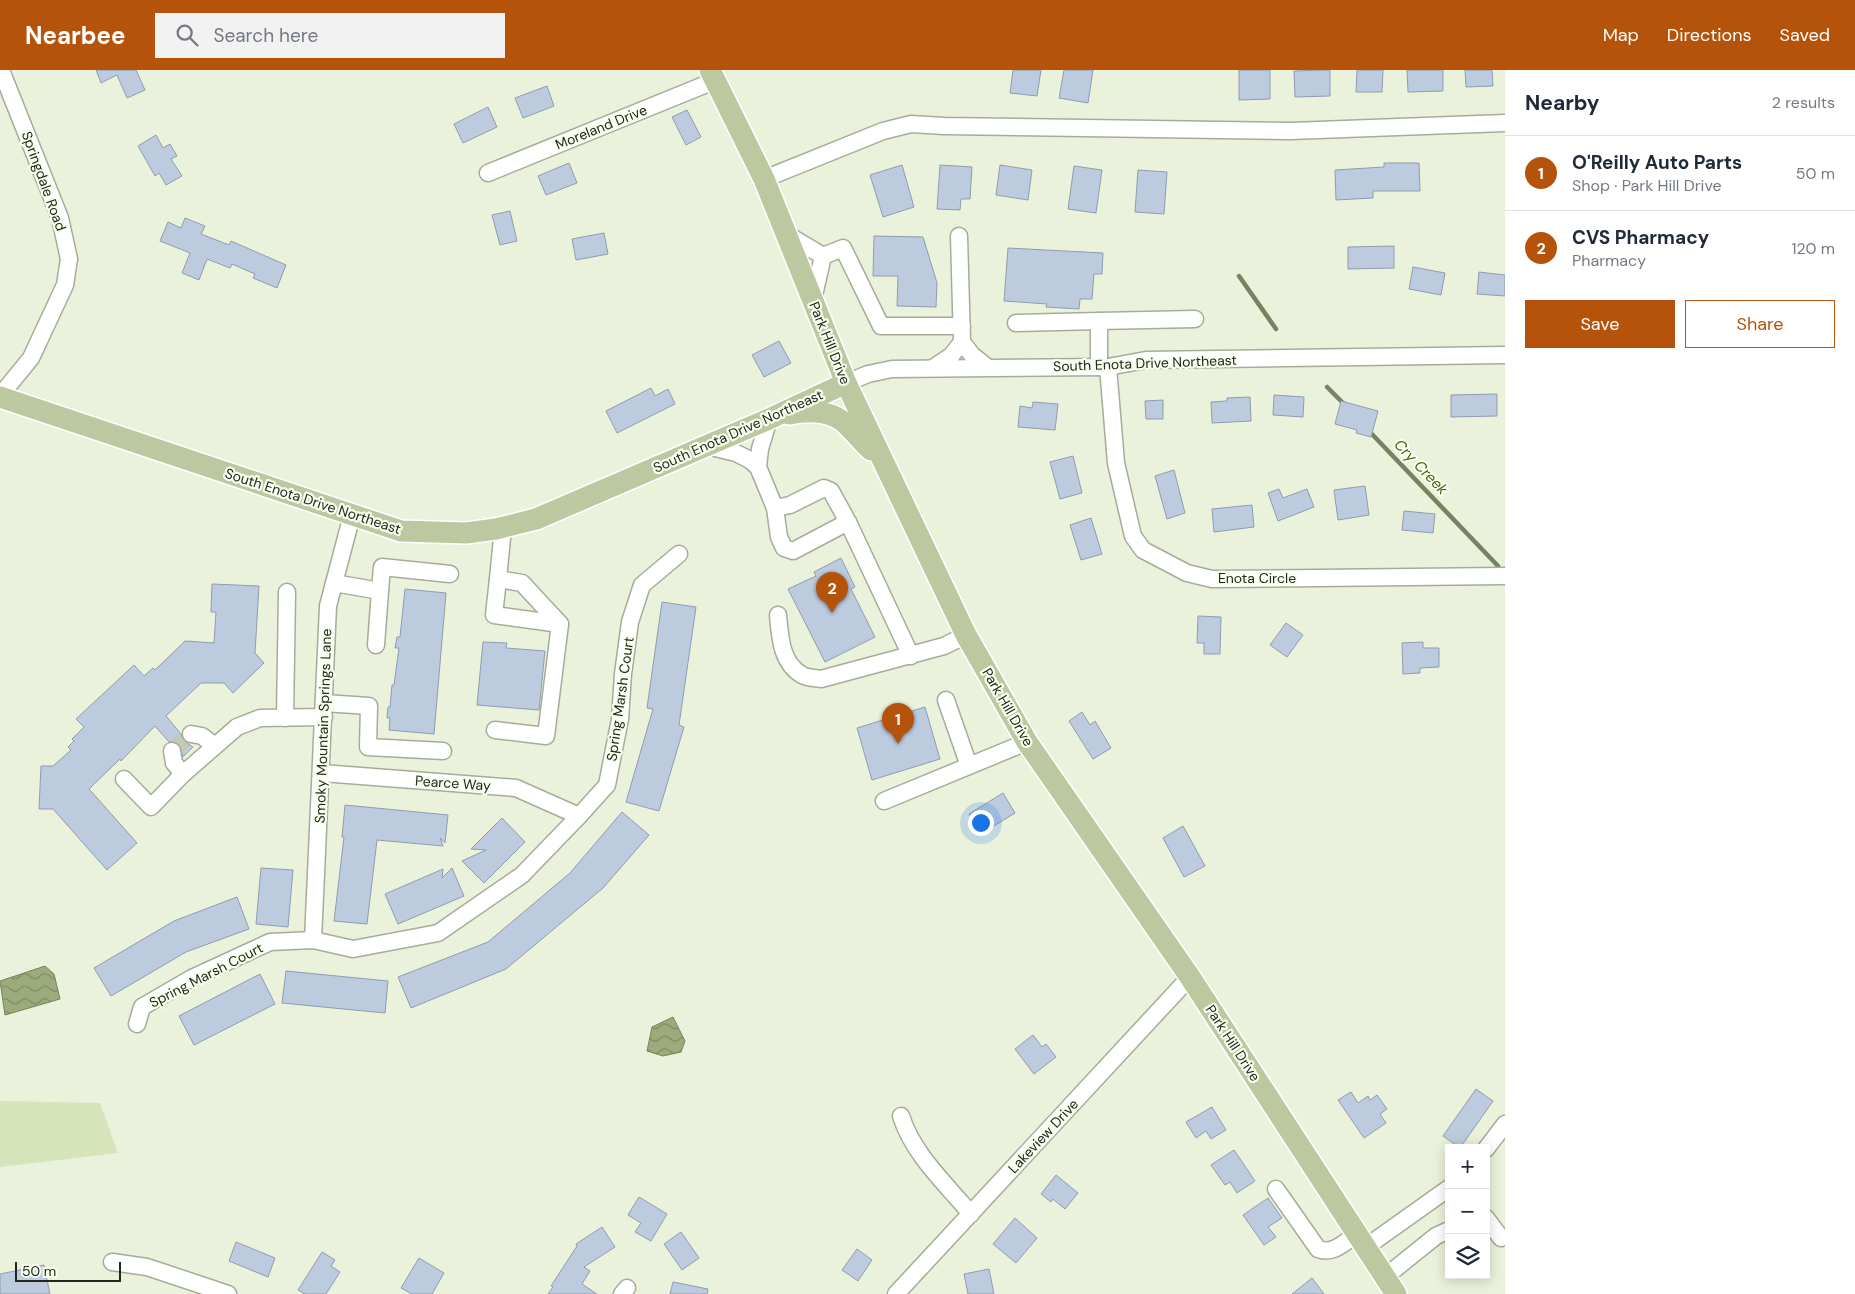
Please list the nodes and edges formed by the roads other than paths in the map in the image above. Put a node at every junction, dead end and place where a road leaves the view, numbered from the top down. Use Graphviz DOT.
graph roads {
  1 [pos="1,70"];
  2 [pos="712,75"];
  3 [pos="1505,123"];
  4 [pos="488,173"];
  5 [pos="764,179"];
  6 [pos="786,234"];
  7 [pos="959,236"];
  8 [pos="823,256"];
  9 [pos="813,300"];
  10 [pos="1195,319"];
  11 [pos="1098,320"];
  12 [pos="1016,323"];
  13 [pos="962,334"];
  14 [pos="1505,355"];
  15 [pos="987,367"];
  16 [pos="1104,367"];
  17 [pos="933,368"];
  18 [pos="846,383"];
  19 [pos="0,397"];
  20 [pos="769,419"];
  21 [pos="707,446"];
  22 [pos="881,460"];
  23 [pos="758,467"];
  24 [pos="775,508"];
  25 [pos="352,515"];
  26 [pos="848,522"];
  27 [pos="503,528"];
  28 [pos="679,554"];
  29 [pos="450,574"];
  30 [pos="1505,576"];
  31 [pos="498,580"];
  32 [pos="334,584"];
  33 [pos="380,591"];
  34 [pos="287,592"];
  35 [pos="778,615"];
  36 [pos="560,624"];
  37 [pos="966,635"];
  38 [pos="376,645"];
  39 [pos="911,656"];
  40 [pos="946,700"];
  41 [pos="324,710"];
  42 [pos="285,718"];
  43 [pos="495,730"];
  44 [pos="191,734"];
  45 [pos="1027,742"];
  46 [pos="215,746"];
  47 [pos="172,751"];
  48 [pos="443,751"];
  49 [pos="969,766"];
  50 [pos="322,773"];
  51 [pos="183,774"];
  52 [pos="124,779"];
  53 [pos="884,801"];
  54 [pos="579,816"];
  55 [pos="313,940"];
  56 [pos="1190,977"];
  57 [pos="137,1024"];
  58 [pos="901,1116"];
  59 [pos="1505,1124"];
  60 [pos="1490,1144"];
  61 [pos="1276,1189"];
  62 [pos="1447,1189"];
  63 [pos="971,1214"];
  64 [pos="1490,1223"];
  65 [pos="1445,1232"];
  66 [pos="1501,1238"];
  67 [pos="1362,1240"];
  68 [pos="112,1262"];
  69 [pos="1390,1286"];
  70 [pos="228,1294"];
  71 [pos="896,1294"];
  1 -- 19 [label="street, Springdale Road"];
  2 -- 4 [label="street, Moreland Drive"];
  2 -- 5 [label="main road, Park Hill Drive"];
  3 -- 5 [label="street"];
  5 -- 6 [label="main road, Park Hill Drive"];
  6 -- 8 [label="street"];
  6 -- 9 [label="main road, Park Hill Drive"];
  7 -- 13 [label="street"];
  8 -- 9 [label="street"];
  8 -- 13 [label="street"];
  9 -- 18 [label="main road, Park Hill Drive"];
  10 -- 11 [label="street"];
  11 -- 12 [label="street"];
  11 -- 16 [label="street, Enota Circle"];
  13 -- 15 [label="street"];
  13 -- 17 [label="street"];
  14 -- 16 [label="street, South Enota Drive Northeast"];
  15 -- 16 [label="street, South Enota Drive Northeast"];
  15 -- 17 [label="street, South Enota Drive Northeast"];
  16 -- 30 [label="street, Enota Circle"];
  17 -- 18 [label="street, South Enota Drive Northeast"];
  18 -- 20 [label="main road, South Enota Drive Northeast"];
  18 -- 22 [label="main road, Park Hill Drive"];
  19 -- 25 [label="main road, South Enota Drive Northeast"];
  20 -- 21 [label="main road, South Enota Drive Northeast"];
  20 -- 22 [label="main road"];
  20 -- 23 [label="street"];
  21 -- 23 [label="street"];
  21 -- 27 [label="main road, South Enota Drive Northeast"];
  22 -- 37 [label="main road, Park Hill Drive"];
  23 -- 24 [label="street"];
  24 -- 26 [label="street"];
  24 -- 26 [label="street"];
  25 -- 27 [label="main road, South Enota Drive Northeast"];
  25 -- 32 [label="street, Smoky Mountain Springs Lane"];
  26 -- 39 [label="street"];
  27 -- 31 [label="street"];
  28 -- 54 [label="street, Spring Marsh Court"];
  29 -- 33 [label="street"];
  31 -- 36 [label="street"];
  31 -- 36 [label="street"];
  32 -- 33 [label="street"];
  32 -- 41 [label="street, Smoky Mountain Springs Lane"];
  33 -- 38 [label="street"];
  34 -- 42 [label="street"];
  35 -- 39 [label="street"];
  36 -- 43 [label="street"];
  37 -- 39 [label="street"];
  37 -- 45 [label="main road, Park Hill Drive"];
  40 -- 49 [label="street"];
  41 -- 42 [label="street"];
  41 -- 48 [label="street"];
  41 -- 50 [label="street, Smoky Mountain Springs Lane"];
  42 -- 46 [label="street"];
  44 -- 46 [label="street"];
  45 -- 49 [label="street"];
  45 -- 56 [label="main road, Park Hill Drive"];
  46 -- 51 [label="street"];
  47 -- 51 [label="street"];
  49 -- 53 [label="street"];
  50 -- 54 [label="street, Pearce Way"];
  50 -- 55 [label="street, Smoky Mountain Springs Lane"];
  51 -- 52 [label="street"];
  54 -- 55 [label="street, Spring Marsh Court"];
  55 -- 57 [label="street, Spring Marsh Court"];
  56 -- 63 [label="street, Lakeview Drive"];
  56 -- 67 [label="main road, Park Hill Drive"];
  58 -- 63 [label="street"];
  59 -- 60 [label="street"];
  61 -- 67 [label="street"];
  62 -- 67 [label="street"];
  63 -- 71 [label="street, Lakeview Drive"];
  64 -- 66 [label="street"];
  65 -- 69 [label="street"];
  67 -- 69 [label="main road, Park Hill Drive"];
  68 -- 70 [label="street"];
}
